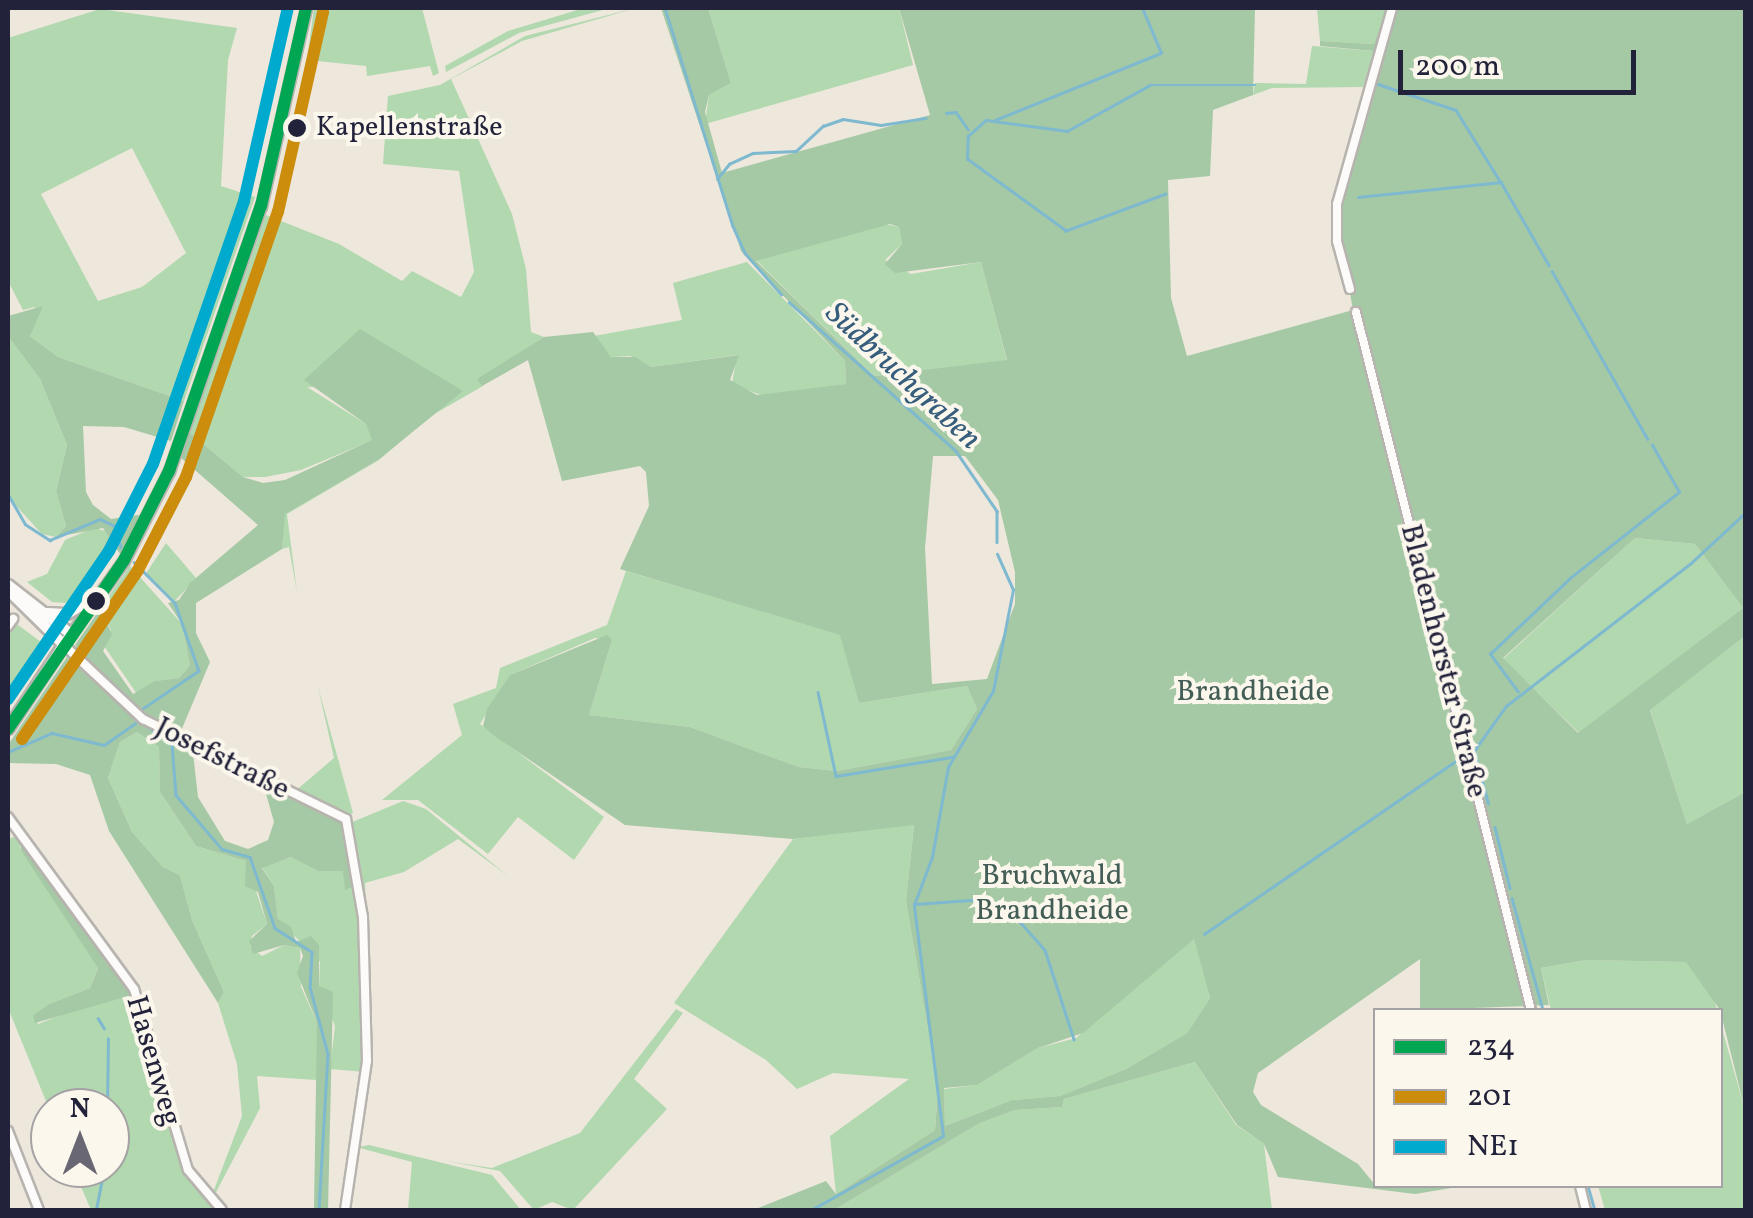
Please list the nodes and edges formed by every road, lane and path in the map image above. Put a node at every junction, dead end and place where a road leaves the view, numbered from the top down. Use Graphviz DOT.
graph roads {
  1 [pos="306,8"];
  2 [pos="1392,8"];
  3 [pos="1350,289"];
  4 [pos="1356,312"];
  5 [pos="8,586"];
  6 [pos="100,594"];
  7 [pos="42,612"];
  8 [pos="67,639"];
  9 [pos="8,728"];
  10 [pos="8,817"];
  11 [pos="1531,1008"];
  12 [pos="8,1131"];
  13 [pos="37,1210"];
  14 [pos="222,1210"];
  15 [pos="345,1210"];
  1 -- 6 [label="street"];
  2 -- 3 [label="street"];
  4 -- 11 [label="street, Bladenhorster Straße"];
  5 -- 7 [label="main road"];
  5 -- 8 [label="main road"];
  6 -- 7 [label="main road"];
  6 -- 8 [label="street"];
  7 -- 8 [label="main road"];
  8 -- 9 [label="main road"];
  8 -- 15 [label="street, Josefstraße"];
  10 -- 14 [label="street, Hasenweg"];
  12 -- 13 [label="street"];
}
